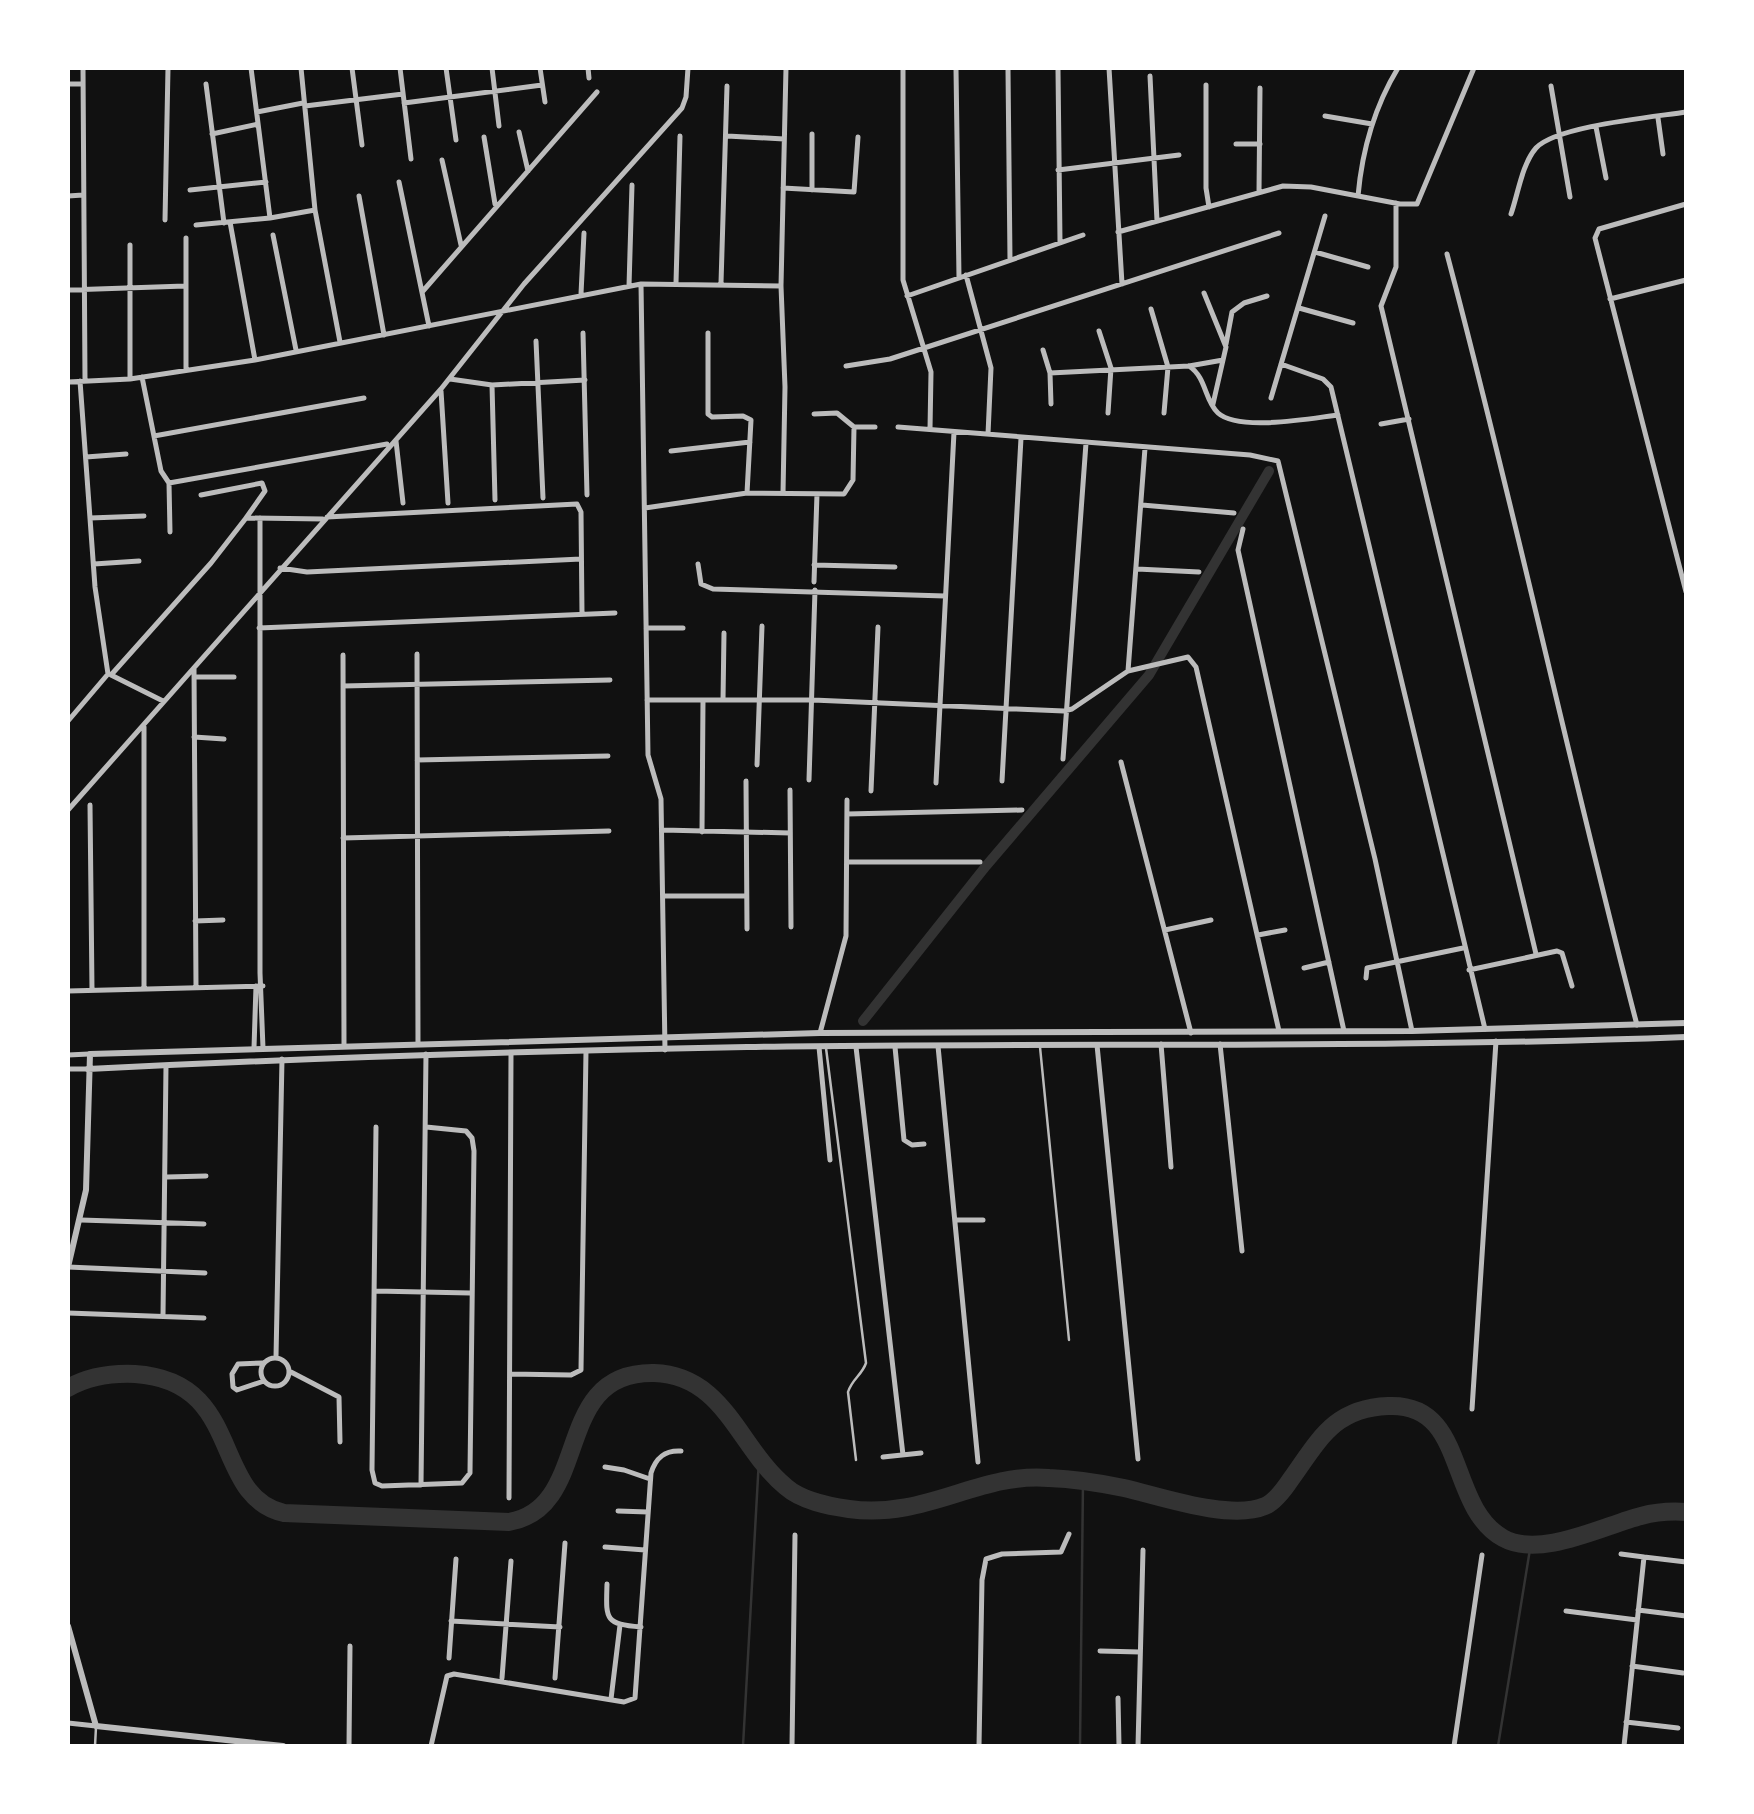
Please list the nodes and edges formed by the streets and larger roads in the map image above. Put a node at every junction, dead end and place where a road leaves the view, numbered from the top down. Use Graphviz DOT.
graph roads {
  1 [pos="84,68"];
  2 [pos="168,68"];
  3 [pos="251,68"];
  4 [pos="301,68"];
  5 [pos="352,68"];
  6 [pos="400,68"];
  7 [pos="446,68"];
  8 [pos="492,68"];
  9 [pos="540,68"];
  10 [pos="551,68"];
  11 [pos="588,68"];
  12 [pos="688,68"];
  13 [pos="786,68"];
  14 [pos="903,68"];
  15 [pos="1109,68"];
  16 [pos="1398,68"];
  17 [pos="1474,68"];
  18 [pos="956,69"];
  19 [pos="1008,70"];
  20 [pos="1058,70"];
  21 [pos="1150,76"];
  22 [pos="589,78"];
  23 [pos="68,84"];
  24 [pos="84,84"];
  25 [pos="206,84"];
  26 [pos="542,85"];
  27 [pos="1206,85"];
  28 [pos="727,86"];
  29 [pos="1552,86"];
  30 [pos="1260,88"];
  31 [pos="495,91"];
  32 [pos="597,92"];
  33 [pos="403,94"];
  34 [pos="450,97"];
  35 [pos="356,100"];
  36 [pos="544,102"];
  37 [pos="404,103"];
  38 [pos="304,104"];
  39 [pos="257,112"];
  40 [pos="1686,112"];
  41 [pos="1326,116"];
  42 [pos="1658,116"];
  43 [pos="258,124"];
  44 [pos="1373,124"];
  45 [pos="498,126"];
  46 [pos="1596,127"];
  47 [pos="519,132"];
  48 [pos="212,134"];
  49 [pos="812,134"];
  50 [pos="1560,134"];
  51 [pos="680,136"];
  52 [pos="726,136"];
  53 [pos="858,137"];
  54 [pos="484,138"];
  55 [pos="784,139"];
  56 [pos="456,140"];
  57 [pos="1236,144"];
  58 [pos="1260,144"];
  59 [pos="362,145"];
  60 [pos="1663,154"];
  61 [pos="1179,156"];
  62 [pos="412,159"];
  63 [pos="442,160"];
  64 [pos="1152,160"];
  65 [pos="1113,166"];
  66 [pos="1058,170"];
  67 [pos="528,171"];
  68 [pos="1606,178"];
  69 [pos="266,182"];
  70 [pos="399,182"];
  71 [pos="632,185"];
  72 [pos="219,187"];
  73 [pos="783,188"];
  74 [pos="190,190"];
  75 [pos="812,190"];
  76 [pos="1259,192"];
  77 [pos="68,196"];
  78 [pos="83,196"];
  79 [pos="359,196"];
  80 [pos="1358,196"];
  81 [pos="1570,198"];
  82 [pos="1396,203"];
  83 [pos="1686,204"];
  84 [pos="496,205"];
  85 [pos="1209,208"];
  86 [pos="315,210"];
  87 [pos="1511,214"];
  88 [pos="1325,216"];
  89 [pos="270,218"];
  90 [pos="166,220"];
  91 [pos="1157,221"];
  92 [pos="227,222"];
  93 [pos="196,225"];
  94 [pos="1118,232"];
  95 [pos="584,233"];
  96 [pos="1279,233"];
  97 [pos="1083,234"];
  98 [pos="273,235"];
  99 [pos="186,238"];
  100 [pos="1060,243"];
  101 [pos="130,245"];
  102 [pos="462,246"];
  103 [pos="1315,252"];
  104 [pos="1446,254"];
  105 [pos="1010,260"];
  106 [pos="1368,267"];
  107 [pos="962,277"];
  108 [pos="1686,280"];
  109 [pos="676,283"];
  110 [pos="720,283"];
  111 [pos="641,284"];
  112 [pos="1122,284"];
  113 [pos="185,286"];
  114 [pos="629,286"];
  115 [pos="781,286"];
  116 [pos="130,287"];
  117 [pos="85,289"];
  118 [pos="68,290"];
  119 [pos="423,291"];
  120 [pos="1204,293"];
  121 [pos="581,294"];
  122 [pos="907,296"];
  123 [pos="1267,296"];
  124 [pos="1610,300"];
  125 [pos="1299,308"];
  126 [pos="1151,309"];
  127 [pos="503,310"];
  128 [pos="1353,323"];
  129 [pos="430,326"];
  130 [pos="980,330"];
  131 [pos="1099,331"];
  132 [pos="583,333"];
  133 [pos="708,333"];
  134 [pos="384,335"];
  135 [pos="536,341"];
  136 [pos="340,342"];
  137 [pos="1226,347"];
  138 [pos="926,348"];
  139 [pos="297,350"];
  140 [pos="1044,350"];
  141 [pos="255,360"];
  142 [pos="1223,360"];
  143 [pos="1282,364"];
  144 [pos="846,366"];
  145 [pos="1189,366"];
  146 [pos="1168,367"];
  147 [pos="1111,368"];
  148 [pos="186,371"];
  149 [pos="1050,374"];
  150 [pos="142,377"];
  151 [pos="130,379"];
  152 [pos="450,379"];
  153 [pos="585,380"];
  154 [pos="83,381"];
  155 [pos="68,382"];
  156 [pos="539,383"];
  157 [pos="492,385"];
  158 [pos="441,389"];
  159 [pos="364,398"];
  160 [pos="1271,398"];
  161 [pos="1051,404"];
  162 [pos="1212,404"];
  163 [pos="1108,412"];
  164 [pos="1164,413"];
  165 [pos="814,414"];
  166 [pos="1338,415"];
  167 [pos="1409,419"];
  168 [pos="1381,424"];
  169 [pos="854,427"];
  170 [pos="898,427"];
  171 [pos="875,428"];
  172 [pos="930,429"];
  173 [pos="954,432"];
  174 [pos="988,435"];
  175 [pos="154,436"];
  176 [pos="1021,438"];
  177 [pos="393,441"];
  178 [pos="750,442"];
  179 [pos="1086,443"];
  180 [pos="1145,448"];
  181 [pos="671,452"];
  182 [pos="126,454"];
  183 [pos="86,457"];
  184 [pos="169,482"];
  185 [pos="782,492"];
  186 [pos="747,494"];
  187 [pos="816,494"];
  188 [pos="201,495"];
  189 [pos="587,495"];
  190 [pos="542,498"];
  191 [pos="495,500"];
  192 [pos="402,502"];
  193 [pos="448,503"];
  194 [pos="1142,505"];
  195 [pos="646,508"];
  196 [pos="1234,512"];
  197 [pos="144,516"];
  198 [pos="90,518"];
  199 [pos="246,518"];
  200 [pos="260,518"];
  201 [pos="324,518"];
  202 [pos="1242,528"];
  203 [pos="170,532"];
  204 [pos="582,559"];
  205 [pos="140,561"];
  206 [pos="94,564"];
  207 [pos="698,564"];
  208 [pos="814,565"];
  209 [pos="280,568"];
  210 [pos="895,568"];
  211 [pos="1137,569"];
  212 [pos="1199,572"];
  213 [pos="814,586"];
  214 [pos="1686,592"];
  215 [pos="258,594"];
  216 [pos="945,596"];
  217 [pos="614,613"];
  218 [pos="582,614"];
  219 [pos="762,626"];
  220 [pos="878,627"];
  221 [pos="259,628"];
  222 [pos="646,628"];
  223 [pos="683,628"];
  224 [pos="724,633"];
  225 [pos="417,654"];
  226 [pos="343,655"];
  227 [pos="194,666"];
  228 [pos="1128,671"];
  229 [pos="110,675"];
  230 [pos="194,677"];
  231 [pos="234,677"];
  232 [pos="610,680"];
  233 [pos="417,685"];
  234 [pos="343,686"];
  235 [pos="647,700"];
  236 [pos="703,700"];
  237 [pos="723,700"];
  238 [pos="760,700"];
  239 [pos="813,700"];
  240 [pos="163,701"];
  241 [pos="875,704"];
  242 [pos="940,707"];
  243 [pos="1006,710"];
  244 [pos="1064,711"];
  245 [pos="68,719"];
  246 [pos="144,724"];
  247 [pos="194,738"];
  248 [pos="224,738"];
  249 [pos="608,756"];
  250 [pos="1062,759"];
  251 [pos="417,760"];
  252 [pos="1122,762"];
  253 [pos="757,765"];
  254 [pos="808,780"];
  255 [pos="746,781"];
  256 [pos="1002,781"];
  257 [pos="936,782"];
  258 [pos="790,790"];
  259 [pos="871,792"];
  260 [pos="846,800"];
  261 [pos="90,805"];
  262 [pos="68,810"];
  263 [pos="1022,810"];
  264 [pos="846,814"];
  265 [pos="609,830"];
  266 [pos="662,830"];
  267 [pos="702,832"];
  268 [pos="746,832"];
  269 [pos="790,833"];
  270 [pos="418,836"];
  271 [pos="343,838"];
  272 [pos="847,862"];
  273 [pos="980,862"];
  274 [pos="663,896"];
  275 [pos="746,896"];
  276 [pos="223,920"];
  277 [pos="1211,920"];
  278 [pos="195,921"];
  279 [pos="790,927"];
  280 [pos="747,929"];
  281 [pos="1165,930"];
  282 [pos="1285,930"];
  283 [pos="1257,935"];
  284 [pos="1464,948"];
  285 [pos="1536,954"];
  286 [pos="1399,960"];
  287 [pos="1330,962"];
  288 [pos="1304,968"];
  289 [pos="1469,970"];
  290 [pos="1366,978"];
  291 [pos="196,986"];
  292 [pos="260,986"];
  293 [pos="1572,986"];
  294 [pos="144,988"];
  295 [pos="92,990"];
  296 [pos="68,991"];
  297 [pos="1686,1023"];
  298 [pos="1638,1025"];
  299 [pos="1485,1029"];
  300 [pos="1279,1030"];
  301 [pos="1050,1031"];
  302 [pos="1344,1031"];
  303 [pos="1412,1031"];
  304 [pos="820,1033"];
  305 [pos="1191,1033"];
  306 [pos="1686,1037"];
  307 [pos="665,1039"];
  308 [pos="1496,1041"];
  309 [pos="418,1044"];
  310 [pos="1161,1044"];
  311 [pos="1220,1044"];
  312 [pos="1050,1045"];
  313 [pos="1097,1045"];
  314 [pos="344,1046"];
  315 [pos="938,1046"];
  316 [pos="822,1047"];
  317 [pos="856,1047"];
  318 [pos="895,1047"];
  319 [pos="259,1048"];
  320 [pos="665,1050"];
  321 [pos="586,1051"];
  322 [pos="511,1053"];
  323 [pos="90,1054"];
  324 [pos="426,1054"];
  325 [pos="68,1055"];
  326 [pos="282,1059"];
  327 [pos="166,1066"];
  328 [pos="68,1069"];
  329 [pos="88,1069"];
  330 [pos="376,1127"];
  331 [pos="426,1127"];
  332 [pos="924,1144"];
  333 [pos="830,1160"];
  334 [pos="1171,1167"];
  335 [pos="167,1176"];
  336 [pos="206,1176"];
  337 [pos="81,1220"];
  338 [pos="954,1220"];
  339 [pos="982,1220"];
  340 [pos="166,1223"];
  341 [pos="204,1224"];
  342 [pos="1242,1252"];
  343 [pos="68,1267"];
  344 [pos="164,1271"];
  345 [pos="205,1273"];
  346 [pos="375,1291"];
  347 [pos="424,1292"];
  348 [pos="470,1293"];
  349 [pos="68,1313"];
  350 [pos="163,1316"];
  351 [pos="204,1318"];
  352 [pos="276,1358"];
  353 [pos="264,1363"];
  354 [pos="289,1371"];
  355 [pos="510,1374"];
  356 [pos="264,1382"];
  357 [pos="1472,1408"];
  358 [pos="340,1442"];
  359 [pos="682,1451"];
  360 [pos="921,1452"];
  361 [pos="903,1454"];
  362 [pos="883,1457"];
  363 [pos="1138,1459"];
  364 [pos="978,1462"];
  365 [pos="605,1467"];
  366 [pos="651,1480"];
  367 [pos="421,1485"];
  368 [pos="509,1498"];
  369 [pos="618,1511"];
  370 [pos="648,1512"];
  371 [pos="1069,1534"];
  372 [pos="795,1536"];
  373 [pos="565,1542"];
  374 [pos="606,1548"];
  375 [pos="645,1550"];
  376 [pos="1143,1550"];
  377 [pos="1622,1554"];
  378 [pos="1482,1555"];
  379 [pos="1644,1557"];
  380 [pos="456,1560"];
  381 [pos="511,1561"];
  382 [pos="1686,1562"];
  383 [pos="607,1584"];
  384 [pos="1638,1610"];
  385 [pos="1566,1612"];
  386 [pos="1686,1616"];
  387 [pos="1637,1620"];
  388 [pos="451,1621"];
  389 [pos="507,1624"];
  390 [pos="620,1625"];
  391 [pos="68,1626"];
  392 [pos="560,1627"];
  393 [pos="641,1627"];
  394 [pos="350,1646"];
  395 [pos="1100,1651"];
  396 [pos="1140,1652"];
  397 [pos="449,1658"];
  398 [pos="1632,1666"];
  399 [pos="1683,1672"];
  400 [pos="555,1678"];
  401 [pos="502,1679"];
  402 [pos="1118,1698"];
  403 [pos="612,1699"];
  404 [pos="68,1722"];
  405 [pos="1626,1722"];
  406 [pos="96,1726"];
  407 [pos="1678,1728"];
  408 [pos="283,1746"];
  409 [pos="349,1746"];
  410 [pos="431,1746"];
  411 [pos="792,1746"];
  412 [pos="979,1746"];
  413 [pos="1119,1746"];
  414 [pos="1138,1746"];
  415 [pos="1454,1746"];
  416 [pos="1624,1746"];
  1 -- 24 [label="street"];
  2 -- 90 [label="street"];
  3 -- 39 [label="street"];
  4 -- 38 [label="street"];
  5 -- 35 [label="street"];
  6 -- 33 [label="street"];
  7 -- 34 [label="street"];
  8 -- 31 [label="street"];
  9 -- 10 [label="street"];
  9 -- 26 [label="street"];
  11 -- 22 [label="street"];
  12 -- 127 [label="street"];
  13 -- 55 [label="street"];
  14 -- 122 [label="street"];
  15 -- 65 [label="street"];
  16 -- 44 [label="street"];
  17 -- 82 [label="street"];
  18 -- 107 [label="street"];
  19 -- 105 [label="street"];
  20 -- 66 [label="street"];
  21 -- 64 [label="street"];
  23 -- 24 [label="street"];
  24 -- 78 [label="street"];
  25 -- 48 [label="street"];
  26 -- 31 [label="street"];
  26 -- 36 [label="street"];
  27 -- 85 [label="street"];
  28 -- 52 [label="street"];
  29 -- 50 [label="street"];
  30 -- 58 [label="street"];
  31 -- 34 [label="street"];
  31 -- 45 [label="street"];
  32 -- 67 [label="street"];
  33 -- 35 [label="street"];
  33 -- 37 [label="street"];
  34 -- 37 [label="street"];
  34 -- 56 [label="street"];
  35 -- 38 [label="street"];
  35 -- 59 [label="street"];
  37 -- 62 [label="street"];
  38 -- 39 [label="street"];
  38 -- 86 [label="street"];
  39 -- 43 [label="street"];
  40 -- 42 [label="street"];
  41 -- 44 [label="street"];
  42 -- 46 [label="street"];
  42 -- 60 [label="street"];
  43 -- 48 [label="street"];
  43 -- 69 [label="street"];
  44 -- 80 [label="street"];
  46 -- 50 [label="street"];
  46 -- 68 [label="street"];
  47 -- 67 [label="street"];
  48 -- 72 [label="street"];
  49 -- 75 [label="street"];
  50 -- 81 [label="street"];
  50 -- 87 [label="street"];
  51 -- 109 [label="street"];
  52 -- 55 [label="street"];
  52 -- 110 [label="street"];
  53 -- 75 [label="street"];
  54 -- 84 [label="street"];
  55 -- 73 [label="street"];
  57 -- 58 [label="street"];
  58 -- 76 [label="street"];
  61 -- 64 [label="street"];
  63 -- 102 [label="street"];
  64 -- 65 [label="street"];
  64 -- 91 [label="street"];
  65 -- 66 [label="street"];
  65 -- 94 [label="street"];
  66 -- 100 [label="street"];
  67 -- 84 [label="street"];
  69 -- 72 [label="street"];
  69 -- 89 [label="street"];
  70 -- 119 [label="street"];
  71 -- 114 [label="street"];
  72 -- 74 [label="street"];
  72 -- 92 [label="street"];
  73 -- 75 [label="street"];
  73 -- 115 [label="street"];
  76 -- 80 [label="street"];
  76 -- 85 [label="street"];
  77 -- 78 [label="street"];
  78 -- 117 [label="street"];
  79 -- 134 [label="street"];
  80 -- 82 [label="street"];
  82 -- 167 [label="street"];
  83 -- 124 [label="street"];
  84 -- 102 [label="street"];
  85 -- 91 [label="street"];
  86 -- 89 [label="street"];
  86 -- 136 [label="street"];
  88 -- 103 [label="street"];
  89 -- 92 [label="street"];
  91 -- 94 [label="street"];
  92 -- 93 [label="street"];
  92 -- 141 [label="street"];
  94 -- 112 [label="street"];
  95 -- 121 [label="street"];
  96 -- 112 [label="street"];
  97 -- 100 [label="street"];
  98 -- 139 [label="street"];
  99 -- 113 [label="street"];
  100 -- 105 [label="street"];
  101 -- 116 [label="street"];
  102 -- 119 [label="street"];
  103 -- 106 [label="street"];
  103 -- 125 [label="street"];
  104 -- 298 [label="street"];
  105 -- 107 [label="street"];
  107 -- 122 [label="street"];
  107 -- 130 [label="street"];
  108 -- 124 [label="street"];
  109 -- 110 [label="street"];
  109 -- 111 [label="street"];
  110 -- 115 [label="street"];
  111 -- 114 [label="street"];
  111 -- 195 [label="street"];
  112 -- 130 [label="street"];
  113 -- 116 [label="street"];
  113 -- 148 [label="street"];
  114 -- 121 [label="street"];
  115 -- 185 [label="street"];
  116 -- 117 [label="street"];
  116 -- 151 [label="street"];
  117 -- 118 [label="street"];
  117 -- 154 [label="street"];
  119 -- 129 [label="street"];
  120 -- 137 [label="street"];
  121 -- 127 [label="street"];
  122 -- 138 [label="street"];
  123 -- 137 [label="street"];
  124 -- 214 [label="street"];
  125 -- 128 [label="street"];
  125 -- 143 [label="street"];
  126 -- 146 [label="street"];
  127 -- 129 [label="street"];
  127 -- 152 [label="street"];
  129 -- 134 [label="street"];
  130 -- 138 [label="street"];
  130 -- 174 [label="street"];
  131 -- 147 [label="street"];
  132 -- 153 [label="street"];
  133 -- 178 [label="street"];
  134 -- 136 [label="street"];
  135 -- 156 [label="street"];
  136 -- 139 [label="street"];
  137 -- 142 [label="street"];
  138 -- 144 [label="street"];
  138 -- 172 [label="street"];
  139 -- 141 [label="street"];
  140 -- 149 [label="street"];
  141 -- 148 [label="street"];
  142 -- 145 [label="street"];
  142 -- 162 [label="street"];
  143 -- 160 [label="street"];
  143 -- 166 [label="street"];
  145 -- 146 [label="street"];
  145 -- 162 [label="street"];
  146 -- 147 [label="street"];
  146 -- 164 [label="street"];
  147 -- 149 [label="street"];
  147 -- 163 [label="street"];
  148 -- 150 [label="street"];
  149 -- 161 [label="street"];
  150 -- 151 [label="street"];
  150 -- 175 [label="street"];
  151 -- 154 [label="street"];
  152 -- 157 [label="street"];
  152 -- 158 [label="street"];
  153 -- 156 [label="street"];
  153 -- 189 [label="street"];
  154 -- 155 [label="street"];
  154 -- 183 [label="street"];
  156 -- 157 [label="street"];
  156 -- 190 [label="street"];
  157 -- 191 [label="street"];
  158 -- 177 [label="street"];
  158 -- 193 [label="street"];
  159 -- 175 [label="street"];
  162 -- 166 [label="street"];
  165 -- 169 [label="street"];
  166 -- 284 [label="street"];
  167 -- 168 [label="street"];
  167 -- 285 [label="street"];
  169 -- 171 [label="street"];
  169 -- 187 [label="street"];
  170 -- 172 [label="street"];
  172 -- 173 [label="street"];
  173 -- 174 [label="street"];
  173 -- 216 [label="street"];
  174 -- 176 [label="street"];
  175 -- 184 [label="street"];
  176 -- 179 [label="street"];
  176 -- 243 [label="street"];
  177 -- 184 [label="street"];
  177 -- 192 [label="street"];
  177 -- 201 [label="street"];
  178 -- 181 [label="street"];
  178 -- 186 [label="street"];
  179 -- 180 [label="street"];
  179 -- 244 [label="street"];
  180 -- 194 [label="street"];
  180 -- 286 [label="street"];
  182 -- 183 [label="street"];
  183 -- 198 [label="street"];
  184 -- 203 [label="street"];
  185 -- 186 [label="street"];
  185 -- 187 [label="street"];
  186 -- 195 [label="street"];
  187 -- 208 [label="street"];
  188 -- 199 [label="street"];
  194 -- 196 [label="street"];
  194 -- 211 [label="street"];
  195 -- 222 [label="street"];
  197 -- 198 [label="street"];
  198 -- 206 [label="street"];
  199 -- 200 [label="street"];
  199 -- 229 [label="street"];
  200 -- 201 [label="street"];
  200 -- 215 [label="street"];
  201 -- 204 [label="street"];
  201 -- 209 [label="street"];
  202 -- 287 [label="street"];
  204 -- 209 [label="street"];
  204 -- 218 [label="street"];
  205 -- 206 [label="street"];
  206 -- 229 [label="street"];
  207 -- 213 [label="street"];
  208 -- 210 [label="street"];
  208 -- 213 [label="street"];
  209 -- 215 [label="street"];
  211 -- 212 [label="street"];
  211 -- 228 [label="street"];
  213 -- 216 [label="street"];
  213 -- 239 [label="street"];
  215 -- 221 [label="street"];
  215 -- 227 [label="street"];
  216 -- 242 [label="street"];
  217 -- 218 [label="street"];
  218 -- 221 [label="street"];
  219 -- 238 [label="street"];
  220 -- 241 [label="street"];
  221 -- 292 [label="street"];
  222 -- 223 [label="street"];
  222 -- 235 [label="street"];
  224 -- 237 [label="street"];
  225 -- 233 [label="street"];
  226 -- 234 [label="street"];
  227 -- 230 [label="street"];
  227 -- 240 [label="street"];
  228 -- 244 [label="street"];
  228 -- 283 [label="street"];
  229 -- 240 [label="street"];
  229 -- 245 [label="street"];
  230 -- 231 [label="street"];
  230 -- 247 [label="street"];
  232 -- 233 [label="street"];
  233 -- 234 [label="street"];
  233 -- 251 [label="street"];
  234 -- 271 [label="street"];
  235 -- 236 [label="street"];
  235 -- 266 [label="street"];
  236 -- 237 [label="street"];
  236 -- 267 [label="street"];
  237 -- 238 [label="street"];
  238 -- 239 [label="street"];
  238 -- 253 [label="street"];
  239 -- 241 [label="street"];
  239 -- 254 [label="street"];
  240 -- 246 [label="street"];
  241 -- 242 [label="street"];
  241 -- 259 [label="street"];
  242 -- 243 [label="street"];
  242 -- 257 [label="street"];
  243 -- 244 [label="street"];
  243 -- 256 [label="street"];
  244 -- 250 [label="street"];
  246 -- 262 [label="street"];
  246 -- 294 [label="street"];
  247 -- 248 [label="street"];
  247 -- 278 [label="street"];
  249 -- 251 [label="street"];
  251 -- 270 [label="street"];
  252 -- 281 [label="street"];
  255 -- 268 [label="street"];
  258 -- 269 [label="street"];
  260 -- 264 [label="street"];
  261 -- 295 [label="street"];
  263 -- 264 [label="street"];
  264 -- 272 [label="street"];
  265 -- 270 [label="street"];
  266 -- 267 [label="street"];
  266 -- 274 [label="street"];
  267 -- 268 [label="street"];
  268 -- 269 [label="street"];
  268 -- 275 [label="street"];
  269 -- 279 [label="street"];
  270 -- 271 [label="street"];
  270 -- 309 [label="street"];
  271 -- 314 [label="street"];
  272 -- 273 [label="street"];
  272 -- 304 [label="street"];
  274 -- 275 [label="street"];
  274 -- 307 [label="street"];
  275 -- 280 [label="street"];
  276 -- 278 [label="street"];
  277 -- 281 [label="street"];
  278 -- 291 [label="street"];
  281 -- 305 [label="street"];
  282 -- 283 [label="street"];
  283 -- 300 [label="street"];
  284 -- 286 [label="street"];
  284 -- 289 [label="street"];
  285 -- 289 [label="street"];
  285 -- 293 [label="street"];
  286 -- 290 [label="street"];
  286 -- 303 [label="street"];
  287 -- 288 [label="street"];
  287 -- 302 [label="street"];
  289 -- 299 [label="street"];
  291 -- 292 [label="street"];
  291 -- 294 [label="street"];
  292 -- 319 [label="street"];
  294 -- 295 [label="street"];
  295 -- 296 [label="street"];
  297 -- 298 [label="street"];
  298 -- 299 [label="street"];
  299 -- 303 [label="street"];
  300 -- 302 [label="street"];
  300 -- 305 [label="street"];
  301 -- 304 [label="street"];
  301 -- 305 [label="street"];
  301 -- 312 [label="street"];
  302 -- 303 [label="street"];
  304 -- 307 [label="street"];
  306 -- 308 [label="street"];
  307 -- 309 [label="street"];
  307 -- 320 [label="street"];
  308 -- 311 [label="street"];
  308 -- 357 [label="street"];
  309 -- 314 [label="street"];
  310 -- 311 [label="street"];
  310 -- 313 [label="street"];
  310 -- 334 [label="street"];
  311 -- 342 [label="street"];
  312 -- 313 [label="street"];
  312 -- 315 [label="street"];
  313 -- 363 [label="street"];
  314 -- 319 [label="street"];
  315 -- 318 [label="street"];
  315 -- 338 [label="street"];
  316 -- 317 [label="street"];
  316 -- 320 [label="street"];
  316 -- 333 [label="street"];
  317 -- 318 [label="street"];
  317 -- 361 [label="street"];
  318 -- 332 [label="street"];
  319 -- 323 [label="street"];
  320 -- 321 [label="street"];
  321 -- 322 [label="street"];
  321 -- 355 [label="street"];
  322 -- 324 [label="street"];
  322 -- 355 [label="street"];
  323 -- 325 [label="street"];
  323 -- 329 [label="street"];
  324 -- 326 [label="street"];
  324 -- 331 [label="street"];
  326 -- 327 [label="street"];
  326 -- 352 [label="street"];
  327 -- 329 [label="street"];
  327 -- 335 [label="street"];
  328 -- 329 [label="street"];
  329 -- 337 [label="street"];
  330 -- 346 [label="street"];
  331 -- 347 [label="street"];
  331 -- 348 [label="street"];
  335 -- 336 [label="street"];
  335 -- 340 [label="street"];
  337 -- 340 [label="street"];
  337 -- 343 [label="street"];
  338 -- 339 [label="street"];
  338 -- 364 [label="street"];
  340 -- 341 [label="street"];
  340 -- 344 [label="street"];
  343 -- 344 [label="street"];
  344 -- 345 [label="street"];
  344 -- 350 [label="street"];
  346 -- 347 [label="street"];
  346 -- 367 [label="street"];
  347 -- 348 [label="street"];
  347 -- 367 [label="street"];
  348 -- 367 [label="street"];
  349 -- 350 [label="street"];
  350 -- 351 [label="street"];
  352 -- 353 [label="street"];
  352 -- 354 [label="street"];
  353 -- 356 [label="street"];
  353 -- 356 [label="street"];
  354 -- 356 [label="street"];
  354 -- 358 [label="street"];
  355 -- 368 [label="street"];
  359 -- 366 [label="street"];
  360 -- 361 [label="street"];
  361 -- 362 [label="street"];
  365 -- 366 [label="street"];
  366 -- 370 [label="street"];
  369 -- 370 [label="street"];
  370 -- 375 [label="street"];
  371 -- 412 [label="street"];
  372 -- 411 [label="street"];
  373 -- 392 [label="street"];
  374 -- 375 [label="street"];
  375 -- 393 [label="street"];
  376 -- 396 [label="street"];
  377 -- 379 [label="street"];
  378 -- 415 [label="street"];
  379 -- 382 [label="street"];
  379 -- 384 [label="street"];
  380 -- 388 [label="street"];
  381 -- 389 [label="street"];
  383 -- 390 [label="street"];
  384 -- 386 [label="street"];
  384 -- 387 [label="street"];
  385 -- 387 [label="street"];
  387 -- 398 [label="street"];
  388 -- 389 [label="street"];
  388 -- 397 [label="street"];
  389 -- 392 [label="street"];
  389 -- 401 [label="street"];
  390 -- 393 [label="street"];
  390 -- 403 [label="street"];
  391 -- 406 [label="street"];
  392 -- 400 [label="street"];
  393 -- 403 [label="street"];
  394 -- 409 [label="street"];
  395 -- 396 [label="street"];
  396 -- 414 [label="street"];
  398 -- 399 [label="street"];
  398 -- 405 [label="street"];
  401 -- 403 [label="street"];
  401 -- 410 [label="street"];
  402 -- 413 [label="street"];
  404 -- 406 [label="street"];
  405 -- 407 [label="street"];
  405 -- 416 [label="street"];
  406 -- 408 [label="street"];
}
